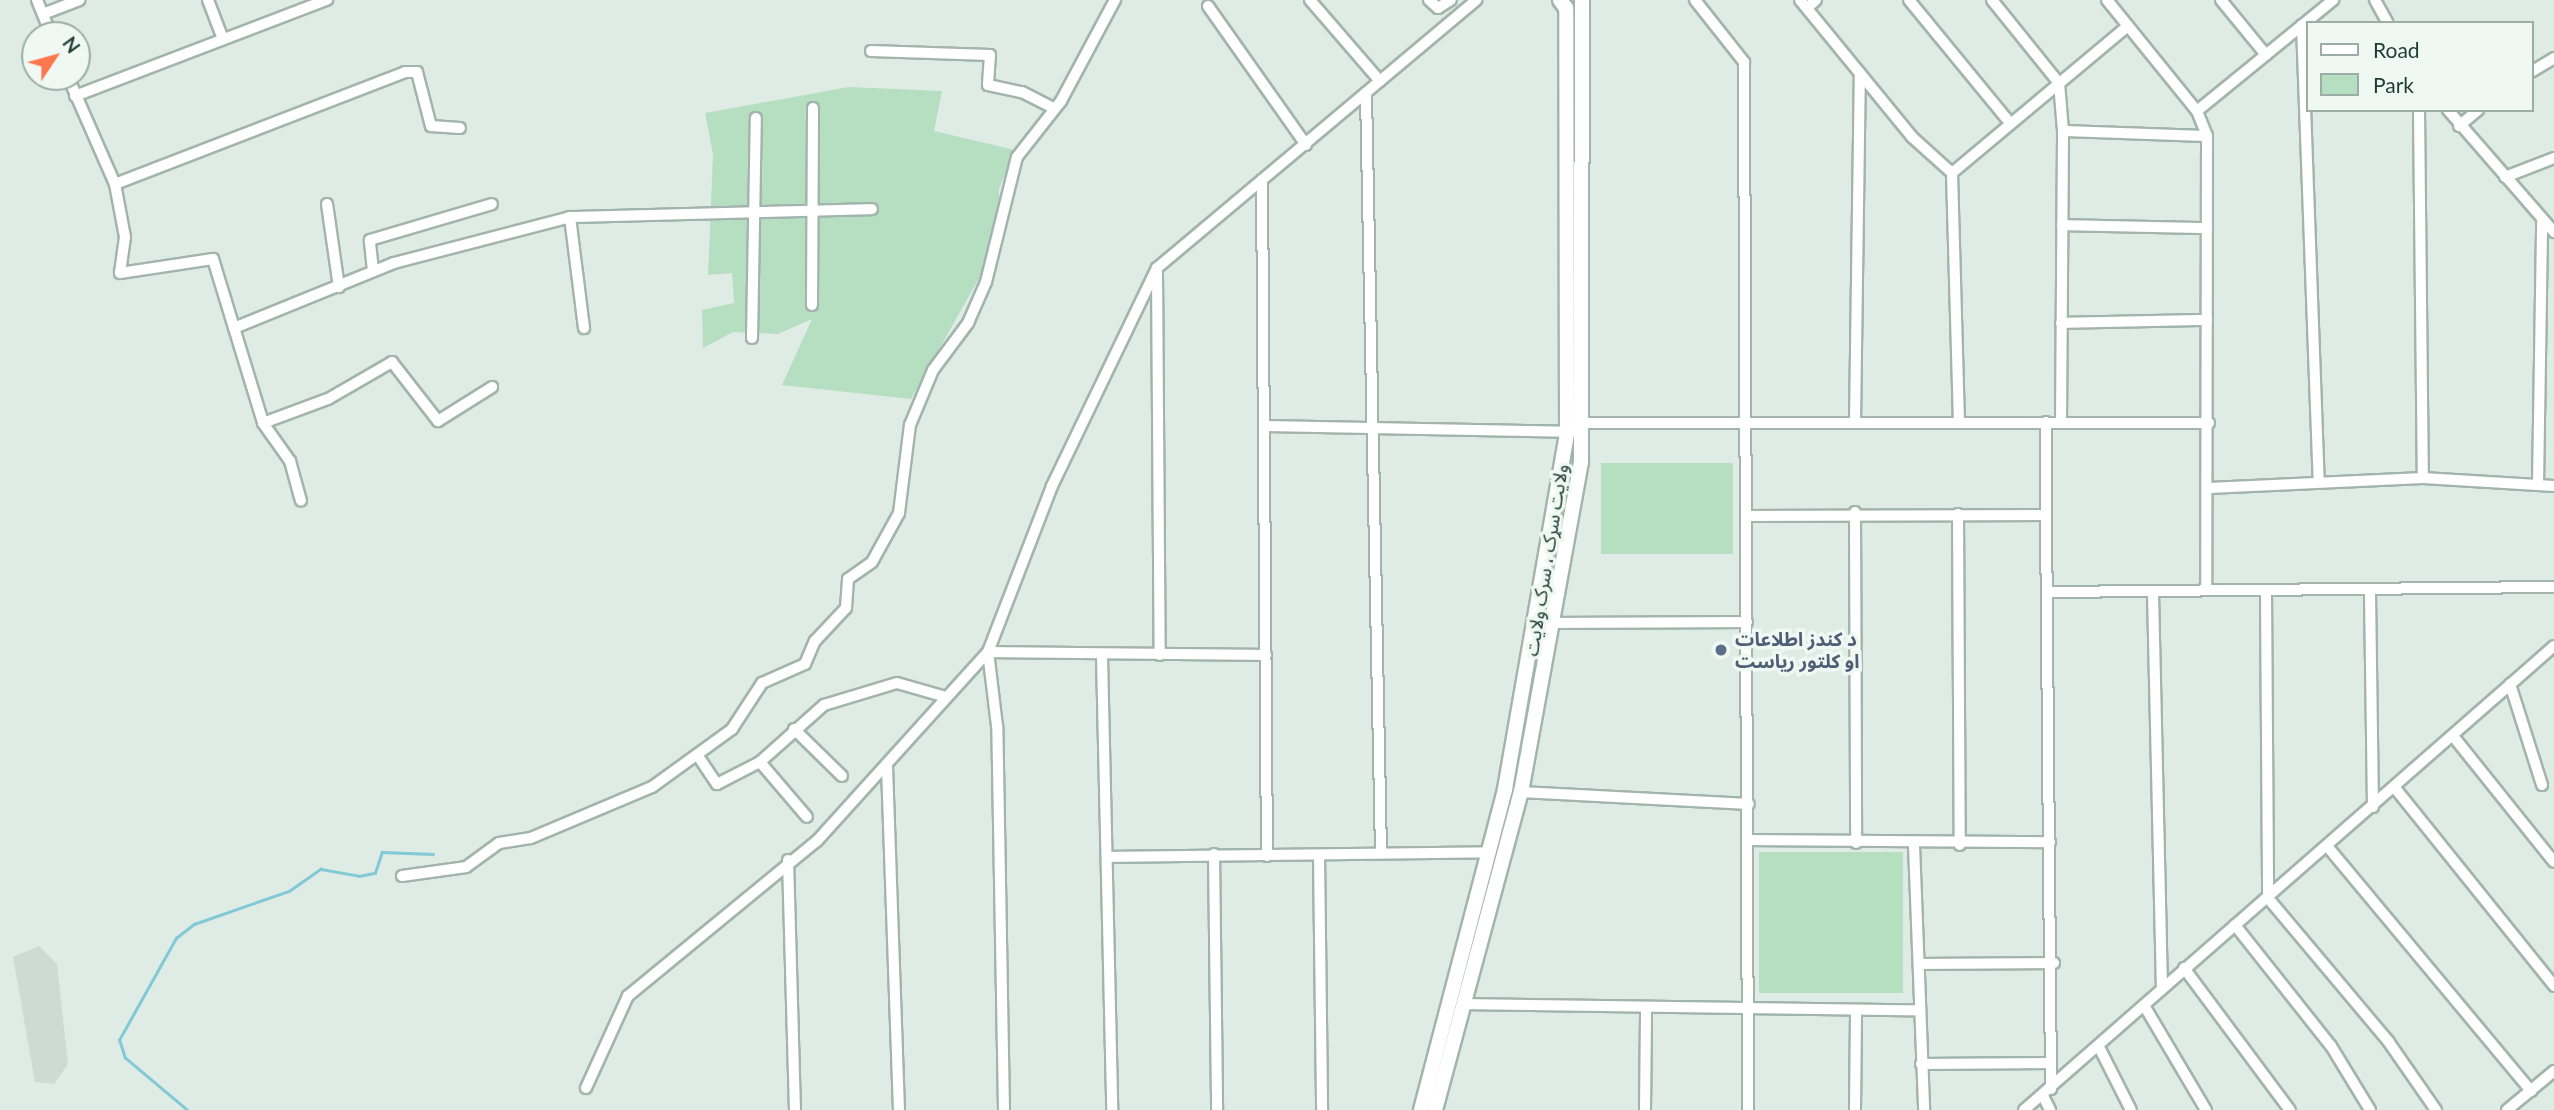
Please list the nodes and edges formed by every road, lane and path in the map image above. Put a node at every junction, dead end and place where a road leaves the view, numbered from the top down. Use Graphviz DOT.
graph roads {
  1 [pos="37,0"];
  2 [pos="79,0"];
  3 [pos="208,0"];
  4 [pos="327,0"];
  5 [pos="1115,0"];
  6 [pos="1310,0"];
  7 [pos="1430,0"];
  8 [pos="1451,0"];
  9 [pos="1476,0"];
  10 [pos="1695,0"];
  11 [pos="1816,0"];
  12 [pos="1909,0"];
  13 [pos="1992,0"];
  14 [pos="2107,0"];
  15 [pos="2221,0"];
  16 [pos="2375,0"];
  17 [pos="2330,1"];
  18 [pos="1563,4"];
  19 [pos="1582,4"];
  20 [pos="1803,4"];
  21 [pos="1208,6"];
  22 [pos="43,14"];
  23 [pos="46,21"];
  24 [pos="2307,21"];
  25 [pos="2387,21"];
  26 [pos="2306,22"];
  27 [pos="2302,25"];
  28 [pos="2128,26"];
  29 [pos="223,39"];
  30 [pos="871,51"];
  31 [pos="2266,55"];
  32 [pos="2554,58"];
  33 [pos="2533,71"];
  34 [pos="1860,74"];
  35 [pos="1380,80"];
  36 [pos="2059,83"];
  37 [pos="73,91"];
  38 [pos="1366,93"];
  39 [pos="75,96"];
  40 [pos="813,108"];
  41 [pos="1053,108"];
  42 [pos="2197,111"];
  43 [pos="2419,112"];
  44 [pos="2449,112"];
  45 [pos="2476,112"];
  46 [pos="756,118"];
  47 [pos="2010,124"];
  48 [pos="2459,126"];
  49 [pos="460,128"];
  50 [pos="2063,131"];
  51 [pos="2207,136"];
  52 [pos="1307,145"];
  53 [pos="2554,158"];
  54 [pos="1952,173"];
  55 [pos="2505,177"];
  56 [pos="1262,180"];
  57 [pos="115,184"];
  58 [pos="327,204"];
  59 [pos="492,204"];
  60 [pos="872,209"];
  61 [pos="812,210"];
  62 [pos="754,212"];
  63 [pos="570,217"];
  64 [pos="2542,221"];
  65 [pos="2062,225"];
  66 [pos="2207,228"];
  67 [pos="2554,232"];
  68 [pos="1157,268"];
  69 [pos="373,271"];
  70 [pos="339,287"];
  71 [pos="812,305"];
  72 [pos="2207,320"];
  73 [pos="2061,323"];
  74 [pos="233,328"];
  75 [pos="584,328"];
  76 [pos="752,338"];
  77 [pos="492,387"];
  78 [pos="1959,420"];
  79 [pos="1747,421"];
  80 [pos="1855,422"];
  81 [pos="2046,422"];
  82 [pos="263,423"];
  83 [pos="2061,423"];
  84 [pos="2209,423"];
  85 [pos="1586,424"];
  86 [pos="1265,426"];
  87 [pos="1374,429"];
  88 [pos="1567,432"];
  89 [pos="2423,478"];
  90 [pos="2319,481"];
  91 [pos="2538,485"];
  92 [pos="2554,486"];
  93 [pos="2210,488"];
  94 [pos="301,501"];
  95 [pos="1855,512"];
  96 [pos="1958,514"];
  97 [pos="2046,515"];
  98 [pos="1748,516"];
  99 [pos="2554,587"];
  100 [pos="2206,589"];
  101 [pos="2050,592"];
  102 [pos="2153,593"];
  103 [pos="2266,593"];
  104 [pos="2370,593"];
  105 [pos="1747,622"];
  106 [pos="1553,623"];
  107 [pos="2554,646"];
  108 [pos="988,652"];
  109 [pos="1160,655"];
  110 [pos="1266,655"];
  111 [pos="1102,657"];
  112 [pos="2511,684"];
  113 [pos="946,697"];
  114 [pos="794,729"];
  115 [pos="2453,736"];
  116 [pos="698,756"];
  117 [pos="761,762"];
  118 [pos="887,767"];
  119 [pos="842,776"];
  120 [pos="2542,785"];
  121 [pos="2395,788"];
  122 [pos="1521,792"];
  123 [pos="1749,804"];
  124 [pos="2373,807"];
  125 [pos="807,817"];
  126 [pos="1749,840"];
  127 [pos="2050,842"];
  128 [pos="1856,843"];
  129 [pos="1914,845"];
  130 [pos="1960,845"];
  131 [pos="2327,846"];
  132 [pos="1490,852"];
  133 [pos="1381,853"];
  134 [pos="1214,854"];
  135 [pos="1319,855"];
  136 [pos="1267,856"];
  137 [pos="1107,857"];
  138 [pos="788,860"];
  139 [pos="2554,862"];
  140 [pos="402,876"];
  141 [pos="2268,898"];
  142 [pos="2235,925"];
  143 [pos="2054,963"];
  144 [pos="1922,964"];
  145 [pos="2184,968"];
  146 [pos="2554,986"];
  147 [pos="2162,989"];
  148 [pos="1464,1004"];
  149 [pos="2145,1007"];
  150 [pos="1918,1010"];
  151 [pos="1646,1011"];
  152 [pos="1747,1012"];
  153 [pos="1856,1012"];
  154 [pos="2100,1049"];
  155 [pos="2051,1063"];
  156 [pos="1921,1064"];
  157 [pos="2554,1071"];
  158 [pos="586,1088"];
  159 [pos="2531,1091"];
  160 [pos="2047,1093"];
  161 [pos="2515,1108"];
  162 [pos="795,1110"];
  163 [pos="900,1110"];
  164 [pos="1004,1110"];
  165 [pos="1112,1110"];
  166 [pos="1217,1110"];
  167 [pos="1322,1110"];
  168 [pos="1421,1110"];
  169 [pos="1435,1110"];
  170 [pos="1645,1110"];
  171 [pos="1748,1110"];
  172 [pos="1855,1110"];
  173 [pos="1924,1110"];
  174 [pos="2024,1110"];
  175 [pos="2050,1110"];
  176 [pos="2132,1110"];
  177 [pos="2206,1110"];
  178 [pos="2290,1110"];
  179 [pos="2370,1110"];
  180 [pos="2435,1110"];
  1 -- 22 [label="street"];
  2 -- 22 [label="street"];
  3 -- 29 [label="street"];
  4 -- 29 [label="street"];
  5 -- 41 [label="street"];
  6 -- 35 [label="street"];
  7 -- 8 [label="street"];
  9 -- 35 [label="street"];
  10 -- 79 [label="street"];
  11 -- 20 [label="street"];
  12 -- 47 [label="street"];
  13 -- 36 [label="street"];
  14 -- 28 [label="street"];
  15 -- 31 [label="street"];
  16 -- 25 [label="street"];
  17 -- 24 [label="street"];
  18 -- 19 [label="main road"];
  18 -- 88 [label="main road, ولایت سړک ، سرک ولایت"];
  19 -- 85 [label="main road, ولایت سړک ، سرک ولایت"];
  20 -- 34 [label="street"];
  21 -- 52 [label="street"];
  22 -- 23 [label="street"];
  26 -- 27 [label="street"];
  27 -- 31 [label="street"];
  27 -- 90 [label="street"];
  28 -- 36 [label="street"];
  28 -- 42 [label="street"];
  29 -- 39 [label="street"];
  30 -- 41 [label="street"];
  31 -- 42 [label="street"];
  32 -- 33 [label="street"];
  34 -- 54 [label="street"];
  34 -- 80 [label="street"];
  35 -- 38 [label="street"];
  36 -- 47 [label="street"];
  36 -- 50 [label="street"];
  37 -- 39 [label="street"];
  38 -- 52 [label="street"];
  38 -- 87 [label="street"];
  39 -- 57 [label="street"];
  40 -- 61 [label="street"];
  41 -- 116 [label="street"];
  42 -- 51 [label="street"];
  43 -- 89 [label="street"];
  44 -- 48 [label="street"];
  45 -- 48 [label="street"];
  46 -- 62 [label="street"];
  47 -- 54 [label="street"];
  48 -- 55 [label="street"];
  49 -- 57 [label="street"];
  50 -- 51 [label="street"];
  50 -- 65 [label="street"];
  51 -- 66 [label="street"];
  52 -- 56 [label="street"];
  53 -- 55 [label="street"];
  54 -- 78 [label="street"];
  55 -- 64 [label="street"];
  56 -- 68 [label="street"];
  56 -- 86 [label="street"];
  57 -- 74 [label="street"];
  58 -- 70 [label="street"];
  59 -- 69 [label="street"];
  60 -- 61 [label="street"];
  61 -- 62 [label="street"];
  61 -- 71 [label="street"];
  62 -- 63 [label="street"];
  62 -- 76 [label="street"];
  63 -- 69 [label="street"];
  63 -- 75 [label="street"];
  64 -- 67 [label="street"];
  64 -- 91 [label="street"];
  65 -- 66 [label="street"];
  65 -- 73 [label="street"];
  66 -- 72 [label="street"];
  68 -- 108 [label="street"];
  68 -- 109 [label="street"];
  69 -- 70 [label="street"];
  70 -- 74 [label="street"];
  72 -- 73 [label="street"];
  72 -- 84 [label="street"];
  73 -- 83 [label="street"];
  74 -- 82 [label="street"];
  77 -- 82 [label="street"];
  78 -- 80 [label="street"];
  78 -- 81 [label="street"];
  79 -- 80 [label="street"];
  79 -- 85 [label="street"];
  79 -- 98 [label="street"];
  81 -- 83 [label="street"];
  81 -- 97 [label="street"];
  82 -- 94 [label="street"];
  83 -- 84 [label="street"];
  84 -- 93 [label="street"];
  85 -- 106 [label="main road, ولایت سړک ، سرک ولایت"];
  86 -- 87 [label="street"];
  86 -- 110 [label="street"];
  87 -- 88 [label="street"];
  87 -- 133 [label="street"];
  88 -- 132 [label="main road, ولایت سړک ، سرک ولایت"];
  89 -- 90 [label="street"];
  89 -- 91 [label="street"];
  90 -- 93 [label="street"];
  91 -- 92 [label="street"];
  93 -- 100 [label="street"];
  95 -- 96 [label="street"];
  95 -- 98 [label="street"];
  95 -- 128 [label="street"];
  96 -- 97 [label="street"];
  96 -- 130 [label="street"];
  97 -- 101 [label="street"];
  98 -- 105 [label="street"];
  99 -- 104 [label="street"];
  100 -- 102 [label="street"];
  100 -- 103 [label="street"];
  101 -- 102 [label="street"];
  101 -- 127 [label="street"];
  102 -- 147 [label="street"];
  103 -- 104 [label="street"];
  103 -- 141 [label="street"];
  104 -- 124 [label="street"];
  105 -- 106 [label="street"];
  105 -- 123 [label="street"];
  106 -- 122 [label="main road, ولایت سړک ، سرک ولایت"];
  107 -- 112 [label="street"];
  108 -- 111 [label="street"];
  108 -- 113 [label="street"];
  108 -- 164 [label="street"];
  109 -- 110 [label="street"];
  109 -- 111 [label="street"];
  110 -- 136 [label="street"];
  111 -- 137 [label="street"];
  112 -- 115 [label="street"];
  112 -- 120 [label="street"];
  113 -- 114 [label="street"];
  113 -- 118 [label="street"];
  114 -- 117 [label="street"];
  114 -- 119 [label="street"];
  115 -- 121 [label="street"];
  115 -- 139 [label="street"];
  116 -- 117 [label="street"];
  116 -- 140 [label="street"];
  117 -- 125 [label="street"];
  118 -- 138 [label="street"];
  118 -- 163 [label="street"];
  121 -- 124 [label="street"];
  121 -- 146 [label="street"];
  122 -- 123 [label="street"];
  122 -- 148 [label="main road, ولایت سړک ، سرک ولایت"];
  123 -- 126 [label="street"];
  124 -- 131 [label="street"];
  126 -- 128 [label="street"];
  126 -- 152 [label="street"];
  127 -- 130 [label="street"];
  127 -- 143 [label="street"];
  128 -- 129 [label="street"];
  129 -- 130 [label="street"];
  129 -- 144 [label="street"];
  131 -- 141 [label="street"];
  131 -- 159 [label="street"];
  132 -- 133 [label="street"];
  132 -- 168 [label="main road, ولایت سړک ، سرک ولایت"];
  133 -- 135 [label="street"];
  134 -- 136 [label="street"];
  134 -- 137 [label="street"];
  134 -- 166 [label="street"];
  135 -- 136 [label="street"];
  135 -- 167 [label="street"];
  137 -- 165 [label="street"];
  138 -- 158 [label="street"];
  138 -- 162 [label="street"];
  141 -- 142 [label="street"];
  141 -- 180 [label="street"];
  142 -- 145 [label="street"];
  142 -- 179 [label="street"];
  143 -- 144 [label="street"];
  143 -- 155 [label="street"];
  144 -- 150 [label="street"];
  145 -- 147 [label="street"];
  145 -- 178 [label="street"];
  147 -- 149 [label="street"];
  148 -- 151 [label="street"];
  148 -- 169 [label="main road, ولایت سړک ، سرک ولایت"];
  149 -- 154 [label="street"];
  149 -- 177 [label="street"];
  150 -- 153 [label="street"];
  150 -- 156 [label="street"];
  151 -- 152 [label="street"];
  151 -- 170 [label="street"];
  152 -- 153 [label="street"];
  152 -- 171 [label="street"];
  153 -- 172 [label="street"];
  154 -- 160 [label="street"];
  154 -- 176 [label="street"];
  155 -- 156 [label="street"];
  155 -- 160 [label="street"];
  156 -- 173 [label="street"];
  157 -- 159 [label="street"];
  159 -- 161 [label="street"];
  160 -- 174 [label="street"];
  160 -- 175 [label="street"];
}
